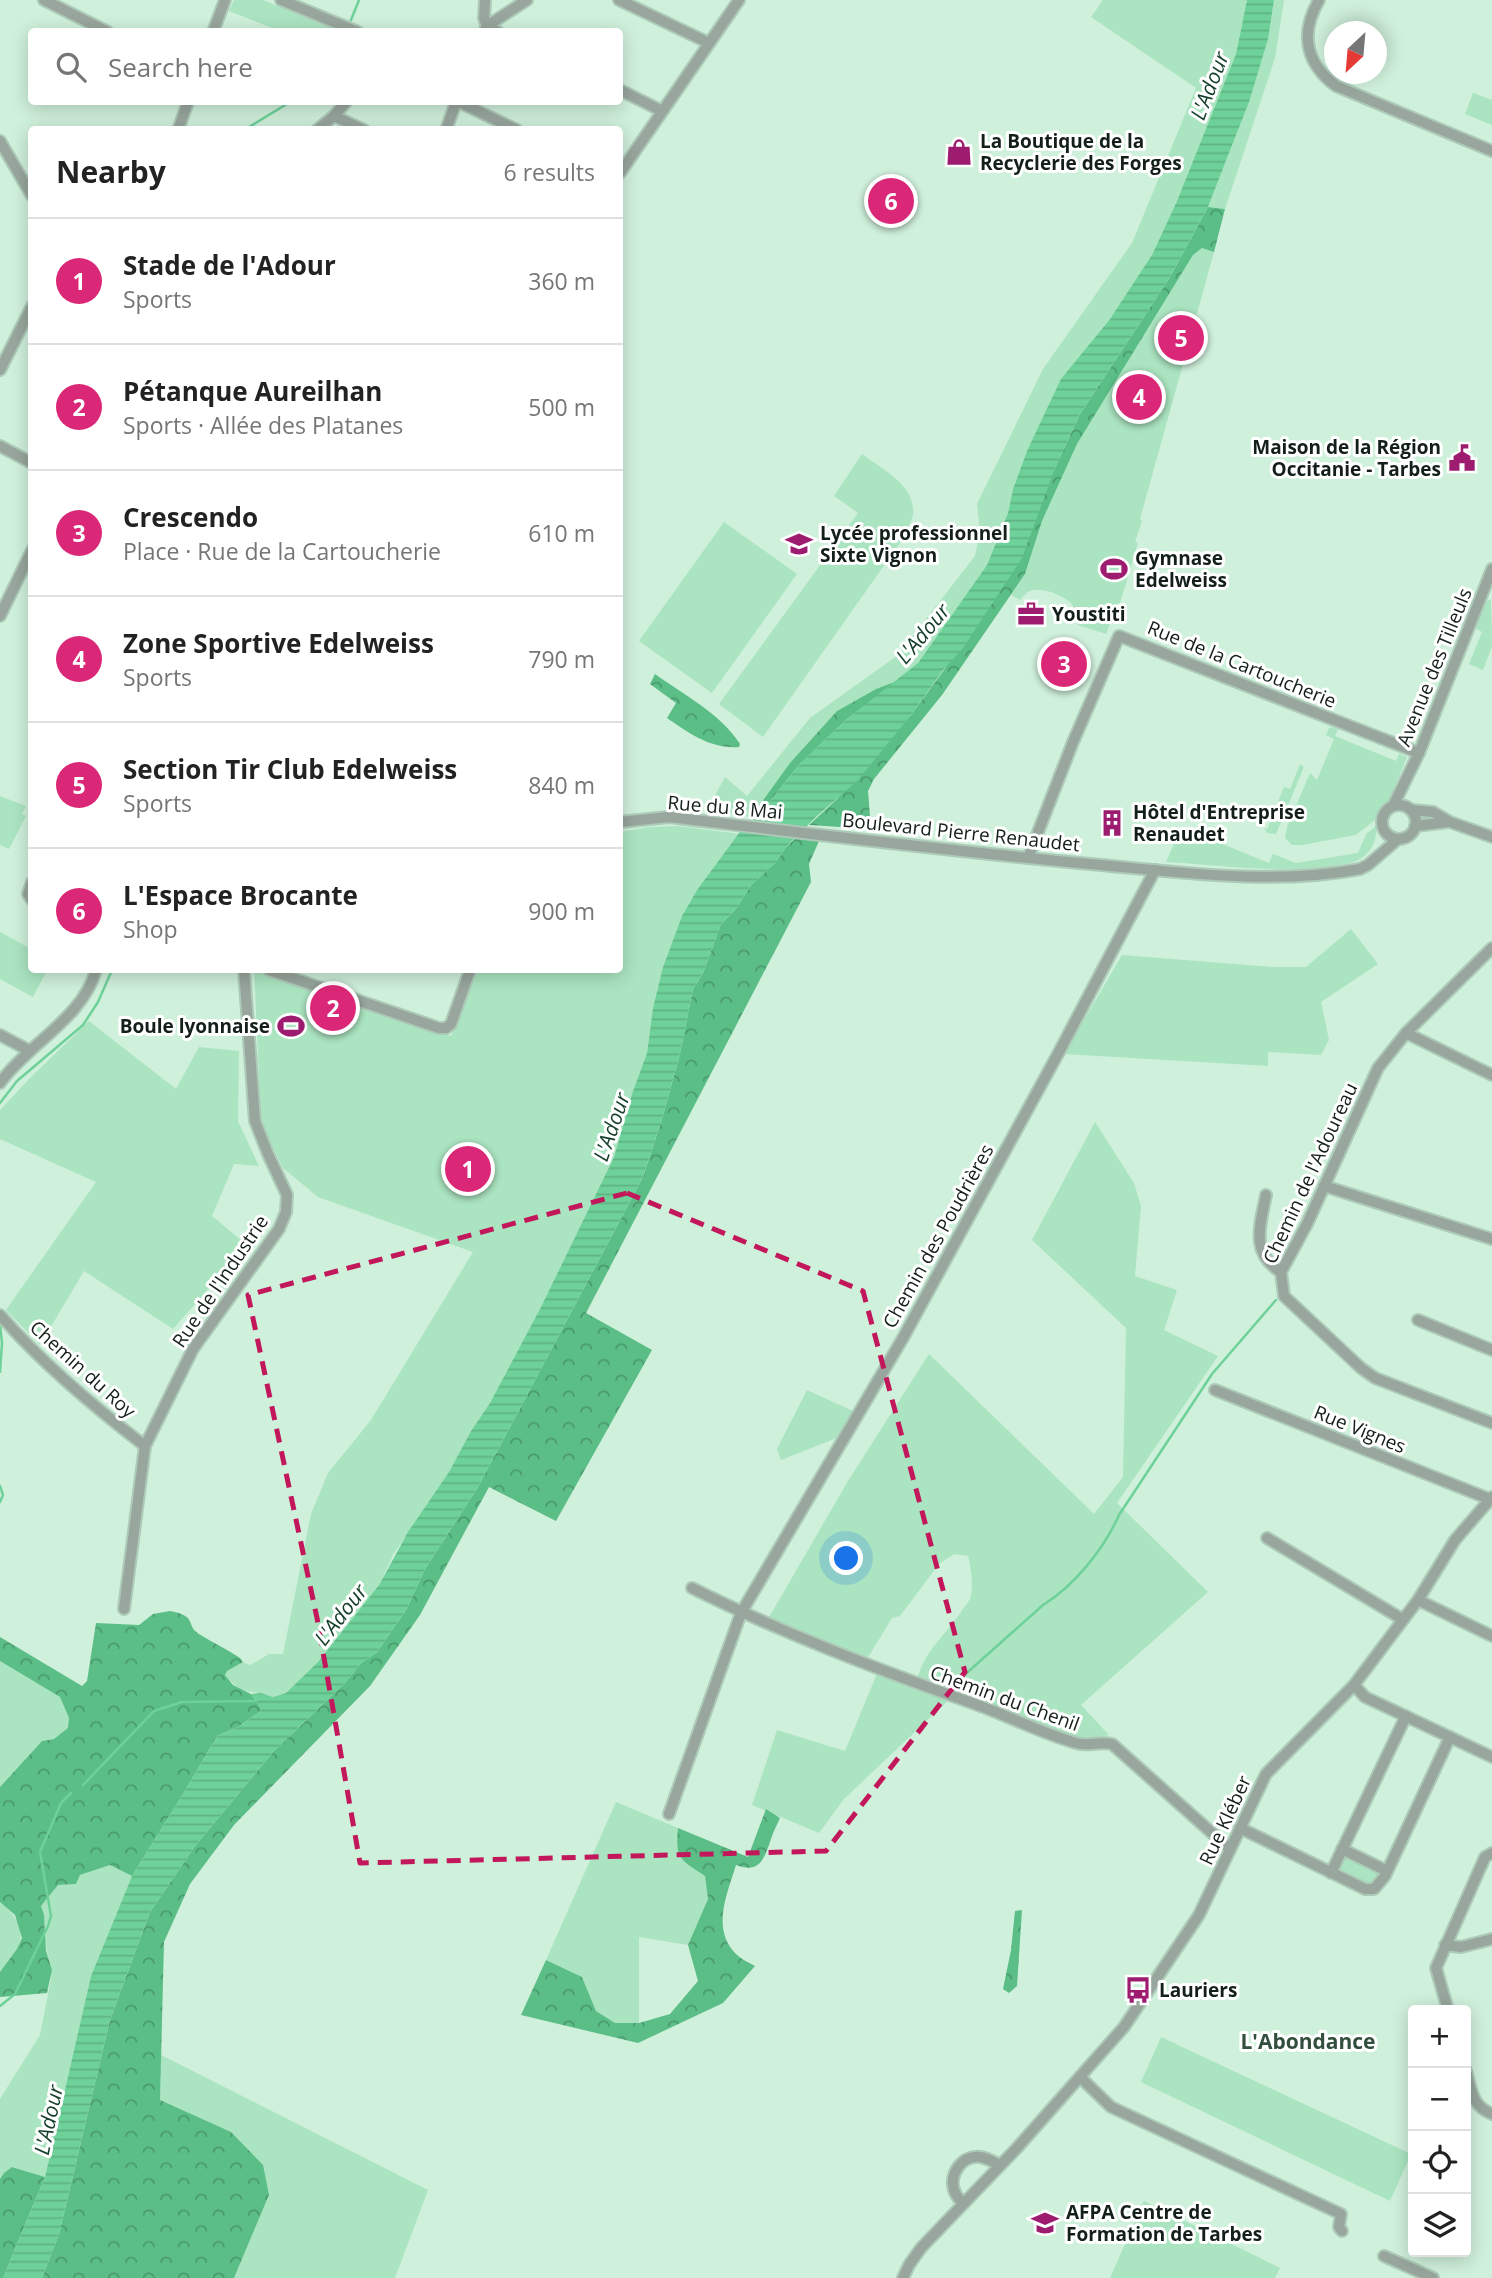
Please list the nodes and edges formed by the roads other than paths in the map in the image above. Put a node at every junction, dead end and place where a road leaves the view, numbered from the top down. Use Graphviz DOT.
graph roads {
  1 [pos="44,0"];
  2 [pos="225,0"];
  3 [pos="281,0"];
  4 [pos="485,0"];
  5 [pos="527,0"];
  6 [pos="619,0"];
  7 [pos="739,0"];
  8 [pos="1319,0"];
  9 [pos="62,4"];
  10 [pos="101,28"];
  11 [pos="214,28"];
  12 [pos="348,28"];
  13 [pos="487,28"];
  14 [pos="491,28"];
  15 [pos="709,43"];
  16 [pos="623,92"];
  17 [pos="187,105"];
  18 [pos="343,105"];
  19 [pos="456,105"];
  20 [pos="463,105"];
  21 [pos="662,111"];
  22 [pos="334,116"];
  23 [pos="179,126"];
  24 [pos="322,126"];
  25 [pos="355,126"];
  26 [pos="448,126"];
  27 [pos="508,126"];
  28 [pos="0,141"];
  29 [pos="1492,151"];
  30 [pos="623,169"];
  31 [pos="28,189"];
  32 [pos="28,314"];
  33 [pos="0,370"];
  34 [pos="0,446"];
  35 [pos="28,461"];
  36 [pos="28,558"];
  37 [pos="1492,569"];
  38 [pos="1488,589"];
  39 [pos="0,616"];
  40 [pos="1419,753"];
  41 [pos="1408,778"];
  42 [pos="1393,806"];
  43 [pos="1409,809"];
  44 [pos="1450,821"];
  45 [pos="623,822"];
  46 [pos="1382,825"];
  47 [pos="1415,826"];
  48 [pos="827,835"];
  49 [pos="1492,837"];
  50 [pos="1398,839"];
  51 [pos="1378,854"];
  52 [pos="1028,858"];
  53 [pos="1154,870"];
  54 [pos="1492,948"];
  55 [pos="95,973"];
  56 [pos="244,973"];
  57 [pos="278,973"];
  58 [pos="469,973"];
  59 [pos="1406,1033"];
  60 [pos="0,1035"];
  61 [pos="30,1051"];
  62 [pos="1492,1075"];
  63 [pos="0,1083"];
  64 [pos="1324,1186"];
  65 [pos="1266,1195"];
  66 [pos="1492,1238"];
  67 [pos="1281,1272"];
  68 [pos="0,1315"];
  69 [pos="1418,1320"];
  70 [pos="1492,1350"];
  71 [pos="1215,1390"];
  72 [pos="1492,1423"];
  73 [pos="145,1446"];
  74 [pos="1491,1499"];
  75 [pos="1267,1538"];
  76 [pos="691,1588"];
  77 [pos="1418,1600"];
  78 [pos="124,1609"];
  79 [pos="741,1613"];
  80 [pos="1402,1619"];
  81 [pos="1492,1636"];
  82 [pos="1354,1685"];
  83 [pos="1406,1716"];
  84 [pos="1450,1737"];
  85 [pos="1492,1757"];
  86 [pos="669,1814"];
  87 [pos="1240,1828"];
  88 [pos="1230,1849"];
  89 [pos="1342,1849"];
  90 [pos="1492,1853"];
  91 [pos="1387,1871"];
  92 [pos="1331,1873"];
  93 [pos="1492,1939"];
  94 [pos="1446,1945"];
  95 [pos="1447,2005"];
  96 [pos="1080,2077"];
  97 [pos="1471,2089"];
  98 [pos="1492,2114"];
  99 [pos="1000,2165"];
  100 [pos="964,2204"];
  101 [pos="1342,2231"];
  102 [pos="1384,2256"];
  103 [pos="903,2278"];
  104 [pos="1433,2278"];
  1 -- 9 [label="street"];
  2 -- 11 [label="street"];
  3 -- 12 [label="street"];
  4 -- 13 [label="street"];
  5 -- 14 [label="street"];
  6 -- 15 [label="street"];
  7 -- 15 [label="street"];
  8 -- 29 [label="street"];
  9 -- 10 [label="street"];
  15 -- 21 [label="street"];
  16 -- 21 [label="street"];
  17 -- 23 [label="street"];
  18 -- 22 [label="street"];
  19 -- 26 [label="street"];
  20 -- 27 [label="street"];
  21 -- 30 [label="street"];
  22 -- 24 [label="street"];
  22 -- 25 [label="street"];
  28 -- 31 [label="street"];
  32 -- 33 [label="street"];
  34 -- 35 [label="street"];
  36 -- 39 [label="street"];
  37 -- 38 [label="street, Avenue des Tilleuls"];
  38 -- 40 [label="street, Avenue des Tilleuls"];
  40 -- 41 [label="street, Avenue des Tilleuls"];
  40 -- 52 [label="street, Rue de la Cartoucherie"];
  41 -- 42 [label="street, Avenue des Tilleuls"];
  41 -- 43 [label="street, Avenue des Tilleuls"];
  42 -- 43 [label="street"];
  42 -- 46 [label="street"];
  43 -- 44 [label="street"];
  43 -- 47 [label="street"];
  44 -- 47 [label="street"];
  44 -- 49 [label="street"];
  45 -- 48 [label="street, Rue du 8 Mai"];
  46 -- 50 [label="street"];
  46 -- 51 [label="street"];
  47 -- 50 [label="street"];
  48 -- 52 [label="street, Boulevard Pierre Renaudet"];
  50 -- 51 [label="street, Boulevard Pierre Renaudet"];
  51 -- 53 [label="street, Boulevard Pierre Renaudet"];
  52 -- 53 [label="street, Boulevard Pierre Renaudet"];
  53 -- 79 [label="street, Chemin des Poudrières"];
  54 -- 59 [label="street, Chemin de l'Adoureau"];
  55 -- 61 [label="street"];
  56 -- 73 [label="street, Rue de l'Industrie"];
  57 -- 58 [label="street"];
  59 -- 62 [label="street"];
  59 -- 64 [label="street, Chemin de l'Adoureau"];
  60 -- 61 [label="street"];
  61 -- 63 [label="street"];
  64 -- 66 [label="street"];
  64 -- 67 [label="street, Chemin de l'Adoureau"];
  65 -- 67 [label="street"];
  67 -- 72 [label="street, Chemin de l'Adoureau"];
  68 -- 73 [label="street, Chemin du Roy"];
  69 -- 70 [label="street"];
  71 -- 74 [label="street, Rue Vignes"];
  73 -- 78 [label="street, Rue de l'Industrie"];
  74 -- 77 [label="street, Rue Kléber"];
  75 -- 80 [label="street"];
  76 -- 79 [label="street"];
  77 -- 80 [label="street, Rue Kléber"];
  77 -- 81 [label="street"];
  79 -- 86 [label="street, Chemin des Poudrières"];
  79 -- 88 [label="street, Chemin du Chenil"];
  80 -- 82 [label="street, Rue Kléber"];
  82 -- 83 [label="street"];
  82 -- 87 [label="street, Rue Kléber"];
  83 -- 84 [label="street"];
  83 -- 89 [label="street"];
  84 -- 85 [label="street"];
  84 -- 91 [label="street"];
  87 -- 88 [label="street, Rue Kléber"];
  87 -- 92 [label="street"];
  88 -- 96 [label="street, Rue Kléber"];
  89 -- 91 [label="street"];
  89 -- 92 [label="street"];
  90 -- 94 [label="street"];
  91 -- 92 [label="street"];
  93 -- 94 [label="street"];
  94 -- 95 [label="street"];
  96 -- 99 [label="street, Rue Kléber"];
  96 -- 101 [label="street"];
  97 -- 98 [label="street"];
  99 -- 100 [label="street, Rue Kléber"];
  99 -- 100 [label="street"];
  100 -- 103 [label="street, Rue Kléber"];
  102 -- 104 [label="street"];
}
